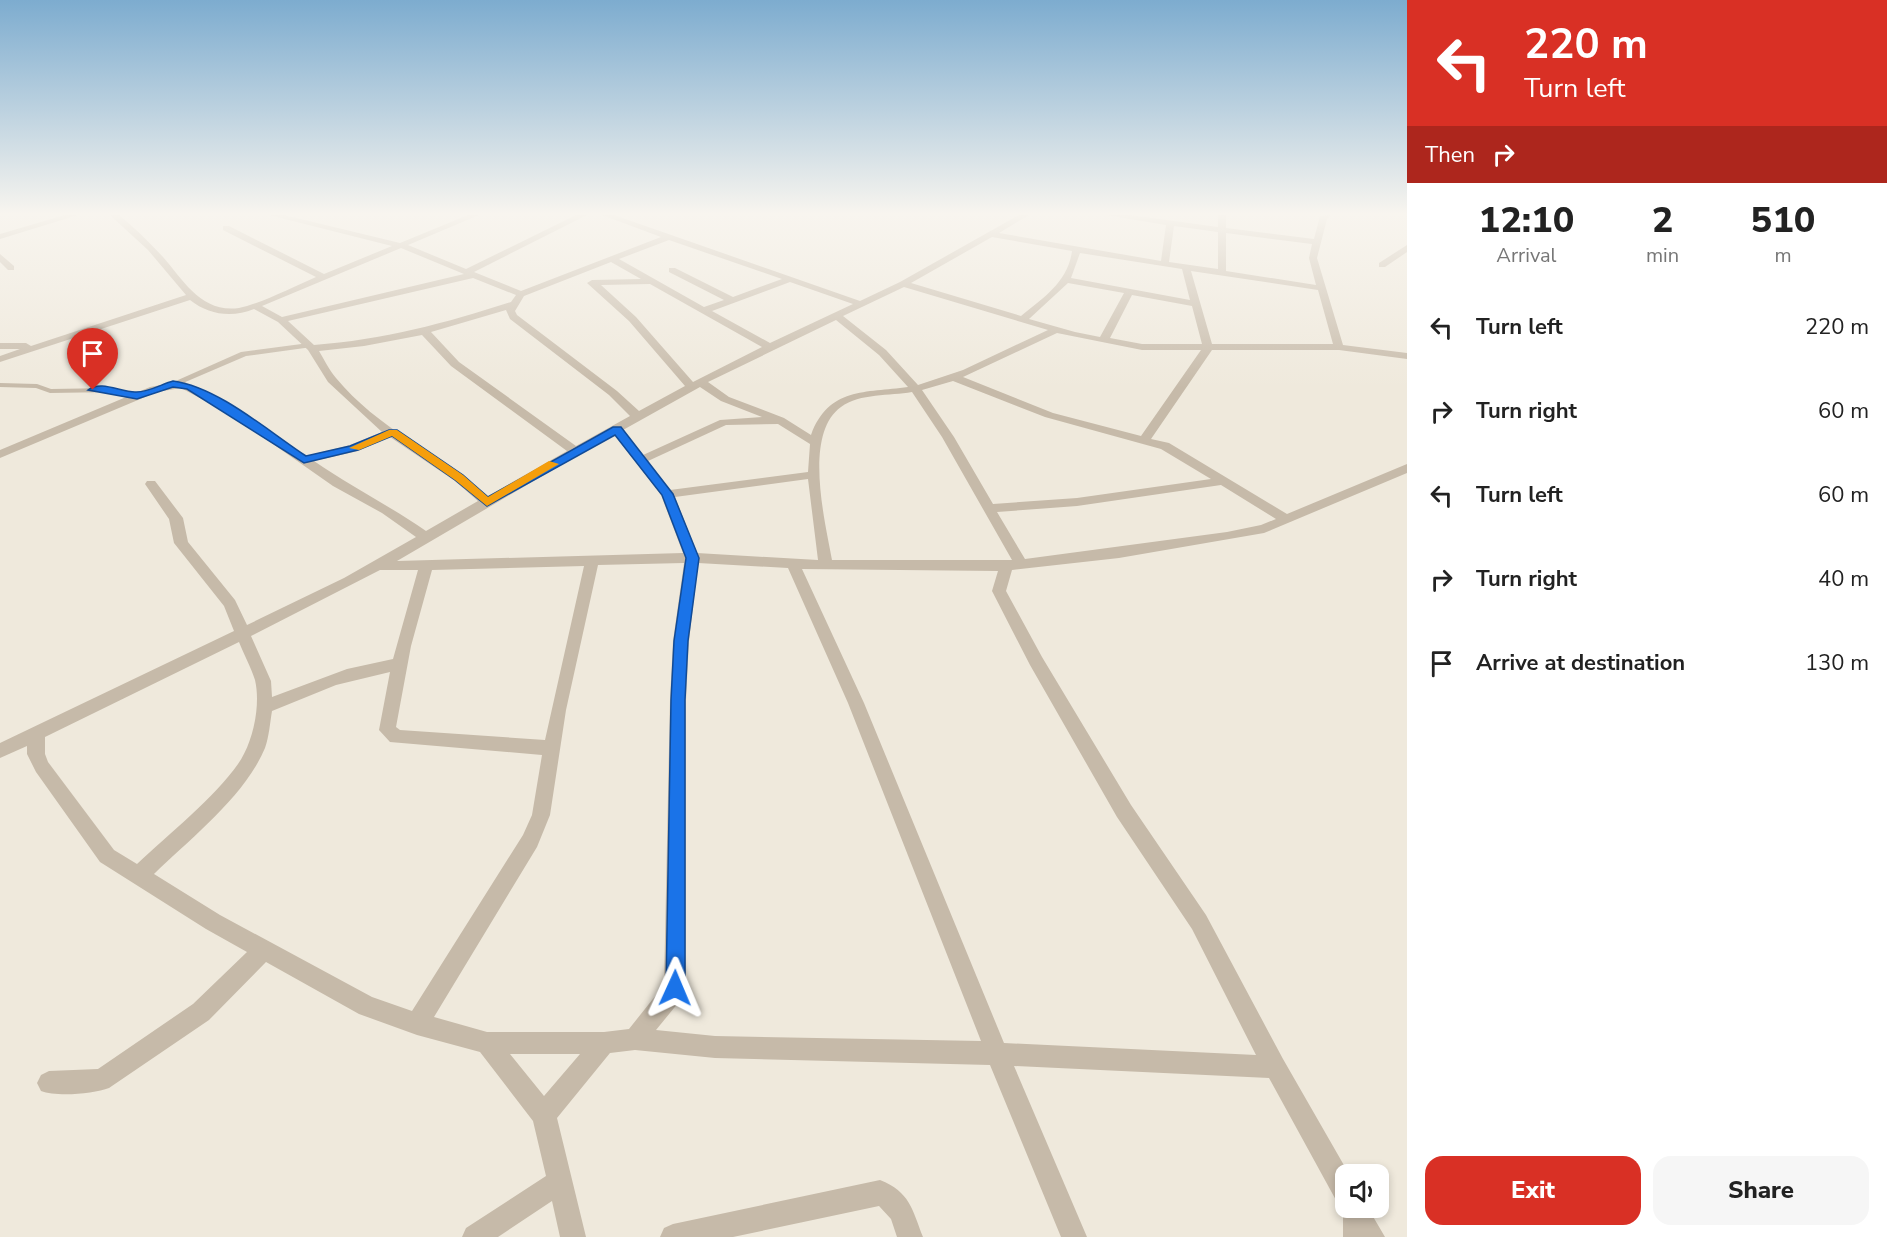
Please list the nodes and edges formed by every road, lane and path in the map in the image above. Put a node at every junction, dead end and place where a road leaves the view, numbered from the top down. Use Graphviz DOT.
graph roads {
  1 [pos="171,273"];
  2 [pos="315,273"];
  3 [pos="334,273"];
  4 [pos="470,273"];
  5 [pos="574,273"];
  6 [pos="577,273"];
  7 [pos="636,273"];
  8 [pos="677,273"];
  9 [pos="773,273"];
  10 [pos="922,273"];
  11 [pos="1071,273"];
  12 [pos="1187,273"];
  13 [pos="1222,273"];
  14 [pos="1317,273"];
  15 [pos="323,277"];
  16 [pos="791,279"];
  17 [pos="1068,280"];
  18 [pos="650,281"];
  19 [pos="592,283"];
  20 [pos="903,284"];
  21 [pos="1321,288"];
  22 [pos="1129,292"];
  23 [pos="520,294"];
  24 [pos="190,297"];
  25 [pos="730,299"];
  26 [pos="514,304"];
  27 [pos="861,304"];
  28 [pos="1194,304"];
  29 [pos="254,305"];
  30 [pos="704,310"];
  31 [pos="837,316"];
  32 [pos="1023,319"];
  33 [pos="281,320"];
  34 [pos="1056,330"];
  35 [pos="424,331"];
  36 [pos="1103,341"];
  37 [pos="311,346"];
  38 [pos="770,346"];
  39 [pos="1339,347"];
  40 [pos="1208,348"];
  41 [pos="8,349"];
  42 [pos="1407,356"];
  43 [pos="0,359"];
  44 [pos="951,376"];
  45 [pos="173,384"];
  46 [pos="0,385"];
  47 [pos="697,385"];
  48 [pos="914,389"];
  49 [pos="137,396"];
  50 [pos="638,417"];
  51 [pos="780,420"];
  52 [pos="617,430"];
  53 [pos="393,432"];
  54 [pos="1145,439"];
  55 [pos="816,443"];
  56 [pos="575,451"];
  57 [pos="0,454"];
  58 [pos="304,460"];
  59 [pos="641,460"];
  60 [pos="1407,468"];
  61 [pos="812,475"];
  62 [pos="1225,481"];
  63 [pos="151,484"];
  64 [pos="668,494"];
  65 [pos="487,502"];
  66 [pos="989,508"];
  67 [pos="1287,520"];
  68 [pos="428,537"];
  69 [pos="692,558"];
  70 [pos="592,561"];
  71 [pos="793,564"];
  72 [pos="426,565"];
  73 [pos="826,565"];
  74 [pos="1013,565"];
  75 [pos="380,566"];
  76 [pos="243,633"];
  77 [pos="400,664"];
  78 [pos="265,707"];
  79 [pos="36,735"];
  80 [pos="552,748"];
  81 [pos="0,751"];
  82 [pos="138,875"];
  83 [pos="264,950"];
  84 [pos="417,1024"];
  85 [pos="635,1039"];
  86 [pos="487,1043"];
  87 [pos="604,1043"];
  88 [pos="997,1053"];
  89 [pos="1275,1066"];
  90 [pos="49,1083"];
  91 [pos="544,1115"];
  92 [pos="1335,1174"];
  93 [pos="560,1181"];
  94 [pos="1354,1218"];
  95 [pos="1360,1218"];
  96 [pos="475,1237"];
  97 [pos="573,1237"];
  98 [pos="674,1237"];
  99 [pos="909,1237"];
  100 [pos="1074,1237"];
  101 [pos="1356,1237"];
  102 [pos="1372,1237"];
  1 -- 24 [label="street"];
  2 -- 15 [label="street"];
  3 -- 15 [label="street"];
  4 -- 23 [label="street"];
  4 -- 33 [label="street"];
  5 -- 23 [label="street"];
  6 -- 19 [label="street"];
  7 -- 18 [label="street"];
  8 -- 25 [label="street"];
  9 -- 16 [label="street"];
  10 -- 20 [label="street"];
  11 -- 17 [label="street"];
  12 -- 28 [label="street"];
  13 -- 21 [label="street"];
  14 -- 21 [label="street"];
  15 -- 29 [label="street"];
  16 -- 25 [label="street"];
  16 -- 27 [label="street"];
  17 -- 22 [label="street"];
  17 -- 32 [label="street"];
  18 -- 19 [label="street"];
  18 -- 30 [label="street"];
  19 -- 47 [label="street"];
  20 -- 27 [label="street"];
  20 -- 32 [label="street"];
  21 -- 39 [label="street"];
  22 -- 28 [label="street"];
  22 -- 36 [label="street"];
  23 -- 26 [label="street"];
  24 -- 29 [label="street"];
  24 -- 41 [label="street"];
  25 -- 30 [label="street"];
  26 -- 35 [label="street"];
  26 -- 50 [label="street"];
  27 -- 31 [label="street"];
  28 -- 40 [label="street"];
  29 -- 33 [label="street"];
  30 -- 38 [label="street"];
  31 -- 38 [label="street"];
  31 -- 48 [label="street"];
  32 -- 34 [label="street"];
  33 -- 37 [label="street"];
  34 -- 36 [label="street"];
  34 -- 44 [label="street"];
  35 -- 37 [label="street"];
  35 -- 56 [label="street"];
  36 -- 40 [label="street"];
  37 -- 45 [label="lane"];
  37 -- 53 [label="street"];
  38 -- 47 [label="street"];
  39 -- 40 [label="street"];
  39 -- 42 [label="street"];
  40 -- 54 [label="street"];
  41 -- 43 [label="street"];
  44 -- 48 [label="street"];
  44 -- 54 [label="street"];
  45 -- 49 [label="street"];
  45 -- 58 [label="street"];
  46 -- 49 [label="lane"];
  47 -- 50 [label="street"];
  47 -- 51 [label="street"];
  48 -- 55 [label="street"];
  48 -- 66 [label="street"];
  49 -- 57 [label="street"];
  50 -- 52 [label="street"];
  51 -- 55 [label="street"];
  51 -- 59 [label="street"];
  52 -- 56 [label="street"];
  52 -- 59 [label="street"];
  53 -- 58 [label="street"];
  53 -- 65 [label="street"];
  54 -- 62 [label="street"];
  55 -- 61 [label="street"];
  56 -- 65 [label="street"];
  58 -- 68 [label="street"];
  59 -- 64 [label="street"];
  60 -- 67 [label="street"];
  61 -- 64 [label="street"];
  61 -- 73 [label="street"];
  62 -- 66 [label="street"];
  62 -- 67 [label="street"];
  63 -- 76 [label="street"];
  64 -- 69 [label="street"];
  65 -- 68 [label="street"];
  66 -- 74 [label="street"];
  67 -- 74 [label="street"];
  68 -- 75 [label="street"];
  69 -- 70 [label="street"];
  69 -- 71 [label="street"];
  69 -- 85 [label="street"];
  70 -- 72 [label="street"];
  70 -- 80 [label="street"];
  71 -- 73 [label="street"];
  71 -- 88 [label="street"];
  72 -- 75 [label="street"];
  72 -- 77 [label="street"];
  73 -- 74 [label="street"];
  74 -- 89 [label="street"];
  75 -- 76 [label="street"];
  76 -- 78 [label="street"];
  76 -- 79 [label="street"];
  77 -- 78 [label="street"];
  77 -- 80 [label="street"];
  78 -- 82 [label="street"];
  79 -- 81 [label="street"];
  79 -- 82 [label="street"];
  80 -- 84 [label="street"];
  82 -- 83 [label="street"];
  83 -- 84 [label="street"];
  83 -- 90 [label="street"];
  84 -- 86 [label="street"];
  85 -- 87 [label="street"];
  85 -- 88 [label="street"];
  86 -- 87 [label="street"];
  86 -- 91 [label="street"];
  87 -- 91 [label="street"];
  88 -- 89 [label="street"];
  88 -- 100 [label="street"];
  89 -- 92 [label="street"];
  91 -- 93 [label="street"];
  93 -- 96 [label="street"];
  93 -- 97 [label="street"];
  94 -- 101 [label="street"];
  95 -- 102 [label="street"];
  98 -- 99 [label="street"];
}
